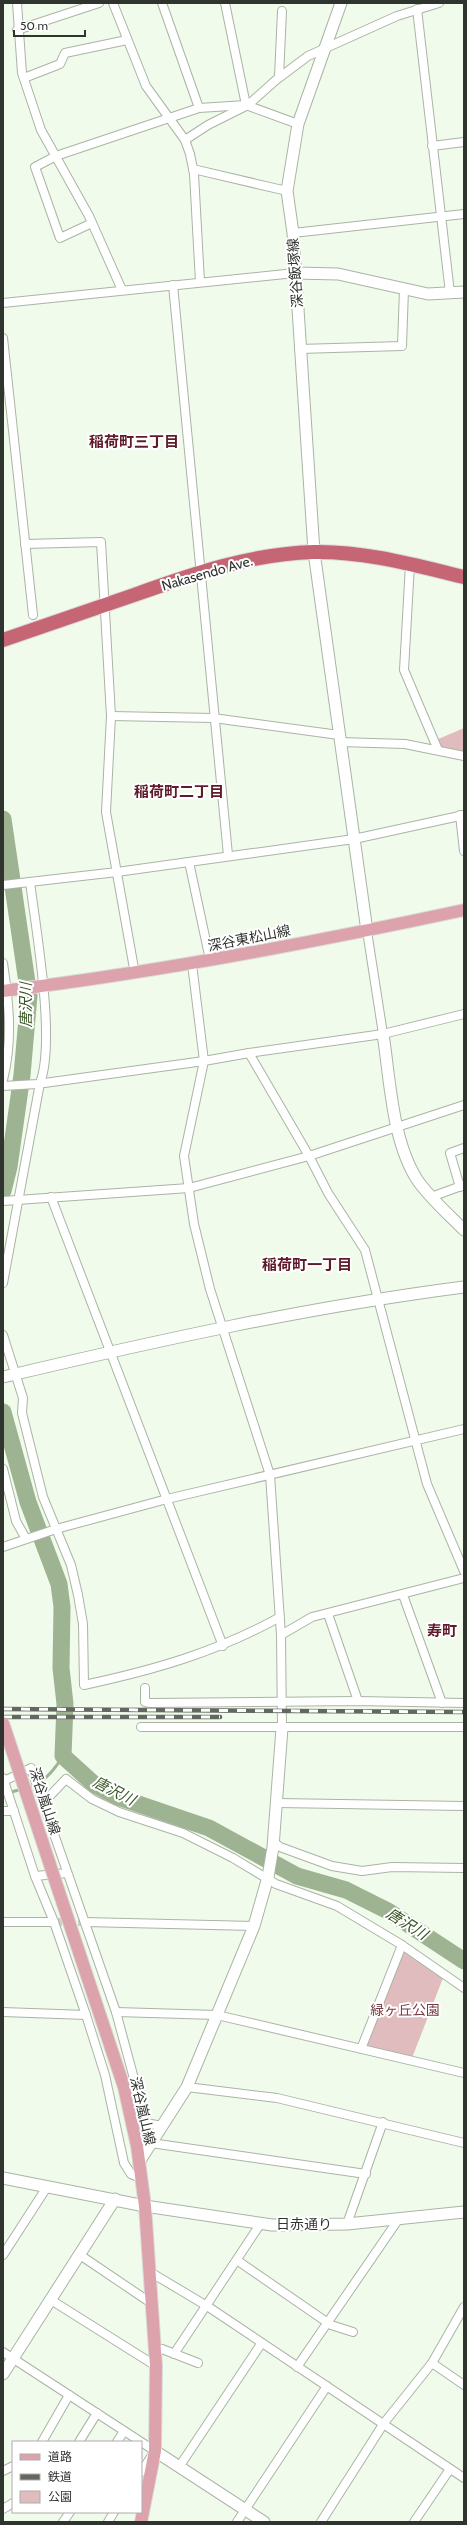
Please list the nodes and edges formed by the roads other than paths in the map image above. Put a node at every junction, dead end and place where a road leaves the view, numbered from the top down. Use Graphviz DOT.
graph roads {
  1 [pos="17,3"];
  2 [pos="100,3"];
  3 [pos="113,3"];
  4 [pos="162,3"];
  5 [pos="225,3"];
  6 [pos="341,3"];
  7 [pos="439,3"];
  8 [pos="417,9"];
  9 [pos="282,10"];
  10 [pos="17,30"];
  11 [pos="127,40"];
  12 [pos="326,46"];
  13 [pos="279,77"];
  14 [pos="24,78"];
  15 [pos="247,105"];
  16 [pos="199,108"];
  17 [pos="168,117"];
  18 [pos="298,124"];
  19 [pos="185,140"];
  20 [pos="464,142"];
  21 [pos="432,146"];
  22 [pos="56,156"];
  23 [pos="193,169"];
  24 [pos="287,191"];
  25 [pos="464,214"];
  26 [pos="441,217"];
  27 [pos="92,223"];
  28 [pos="292,233"];
  29 [pos="295,273"];
  30 [pos="200,282"];
  31 [pos="173,285"];
  32 [pos="404,289"];
  33 [pos="122,290"];
  34 [pos="464,292"];
  35 [pos="450,294"];
  36 [pos="3,303"];
  37 [pos="3,338"];
  38 [pos="299,349"];
  39 [pos="25,544"];
  40 [pos="314,552"];
  41 [pos="410,564"];
  42 [pos="200,572"];
  43 [pos="464,578"];
  44 [pos="105,605"];
  45 [pos="33,615"];
  46 [pos="3,640"];
  47 [pos="111,716"];
  48 [pos="213,718"];
  49 [pos="340,738"];
  50 [pos="438,750"];
  51 [pos="464,756"];
  52 [pos="462,815"];
  53 [pos="354,839"];
  54 [pos="464,851"];
  55 [pos="228,855"];
  56 [pos="189,862"];
  57 [pos="117,872"];
  58 [pos="28,882"];
  59 [pos="3,884"];
  60 [pos="464,910"];
  61 [pos="367,931"];
  62 [pos="210,960"];
  63 [pos="3,963"];
  64 [pos="192,964"];
  65 [pos="135,974"];
  66 [pos="41,986"];
  67 [pos="7,990"];
  68 [pos="464,1014"];
  69 [pos="383,1034"];
  70 [pos="249,1053"];
  71 [pos="204,1062"];
  72 [pos="38,1083"];
  73 [pos="4,1084"];
  74 [pos="464,1105"];
  75 [pos="398,1126"];
  76 [pos="464,1148"];
  77 [pos="309,1156"];
  78 [pos="462,1186"];
  79 [pos="189,1188"];
  80 [pos="431,1196"];
  81 [pos="51,1197"];
  82 [pos="17,1200"];
  83 [pos="3,1201"];
  84 [pos="464,1230"];
  85 [pos="3,1283"];
  86 [pos="464,1287"];
  87 [pos="376,1299"];
  88 [pos="221,1328"];
  89 [pos="3,1335"];
  90 [pos="110,1352"];
  91 [pos="10,1376"];
  92 [pos="464,1429"];
  93 [pos="415,1440"];
  94 [pos="3,1469"];
  95 [pos="270,1475"];
  96 [pos="167,1499"];
  97 [pos="54,1529"];
  98 [pos="28,1539"];
  99 [pos="3,1547"];
  100 [pos="464,1571"];
  101 [pos="464,1578"];
  102 [pos="403,1595"];
  103 [pos="328,1614"];
  104 [pos="280,1617"];
  105 [pos="281,1635"];
  106 [pos="222,1646"];
  107 [pos="145,1688"];
  108 [pos="358,1701"];
  109 [pos="283,1703"];
  110 [pos="442,1703"];
  111 [pos="464,1703"];
  112 [pos="3,1723"];
  113 [pos="141,1727"];
  114 [pos="464,1727"];
  115 [pos="282,1728"];
  116 [pos="4,1779"];
  117 [pos="43,1803"];
  118 [pos="278,1803"];
  119 [pos="464,1806"];
  120 [pos="3,1811"];
  121 [pos="14,1811"];
  122 [pos="273,1845"];
  123 [pos="464,1868"];
  124 [pos="67,1872"];
  125 [pos="268,1875"];
  126 [pos="35,1876"];
  127 [pos="3,1922"];
  128 [pos="54,1922"];
  129 [pos="85,1922"];
  130 [pos="254,1926"];
  131 [pos="402,1945"];
  132 [pos="464,1988"];
  133 [pos="3,2012"];
  134 [pos="116,2012"];
  135 [pos="86,2014"];
  136 [pos="217,2015"];
  137 [pos="361,2049"];
  138 [pos="464,2073"];
  139 [pos="187,2087"];
  140 [pos="383,2122"];
  141 [pos="162,2126"];
  142 [pos="464,2142"];
  143 [pos="151,2143"];
  144 [pos="139,2162"];
  145 [pos="366,2174"];
  146 [pos="3,2178"];
  147 [pos="141,2178"];
  148 [pos="47,2186"];
  149 [pos="115,2199"];
  150 [pos="145,2206"];
  151 [pos="464,2212"];
  152 [pos="398,2220"];
  153 [pos="261,2223"];
  154 [pos="347,2224"];
  155 [pos="3,2255"];
  156 [pos="80,2255"];
  157 [pos="238,2261"];
  158 [pos="150,2272"];
  159 [pos="51,2300"];
  160 [pos="151,2303"];
  161 [pos="207,2306"];
  162 [pos="464,2307"];
  163 [pos="327,2322"];
  164 [pos="353,2332"];
  165 [pos="261,2344"];
  166 [pos="3,2352"];
  167 [pos="154,2353"];
  168 [pos="174,2354"];
  169 [pos="13,2359"];
  170 [pos="198,2363"];
  171 [pos="432,2363"];
  172 [pos="156,2366"];
  173 [pos="297,2367"];
  174 [pos="3,2374"];
  175 [pos="464,2385"];
  176 [pos="327,2386"];
  177 [pos="69,2395"];
  178 [pos="97,2413"];
  179 [pos="384,2423"];
  180 [pos="124,2431"];
  181 [pos="43,2441"];
  182 [pos="80,2441"];
  183 [pos="118,2441"];
  184 [pos="140,2441"];
  185 [pos="142,2443"];
  186 [pos="155,2451"];
  187 [pos="12,2466"];
  188 [pos="179,2467"];
  189 [pos="450,2469"];
  190 [pos="142,2470"];
  191 [pos="3,2471"];
  192 [pos="464,2478"];
  193 [pos="12,2504"];
  194 [pos="3,2509"];
  195 [pos="245,2510"];
  196 [pos="69,2513"];
  197 [pos="113,2513"];
  198 [pos="63,2522"];
  199 [pos="108,2522"];
  200 [pos="141,2522"];
  201 [pos="236,2522"];
  202 [pos="264,2522"];
  203 [pos="321,2522"];
  204 [pos="414,2522"];
  1 -- 10 [label="street"];
  2 -- 10 [label="street"];
  3 -- 11 [label="street"];
  4 -- 16 [label="street"];
  5 -- 15 [label="street"];
  6 -- 12 [label="street, 深谷飯塚線"];
  7 -- 8 [label="street"];
  8 -- 12 [label="street"];
  8 -- 21 [label="street"];
  9 -- 13 [label="street"];
  10 -- 14 [label="street"];
  11 -- 14 [label="street"];
  11 -- 17 [label="street"];
  12 -- 13 [label="street"];
  12 -- 18 [label="street, 深谷飯塚線"];
  13 -- 15 [label="street"];
  14 -- 22 [label="street"];
  15 -- 16 [label="street"];
  15 -- 18 [label="street"];
  15 -- 19 [label="street"];
  16 -- 17 [label="street"];
  17 -- 19 [label="street"];
  17 -- 22 [label="street"];
  18 -- 24 [label="street, 深谷飯塚線"];
  19 -- 23 [label="street"];
  20 -- 21 [label="street"];
  21 -- 26 [label="street"];
  22 -- 27 [label="street"];
  22 -- 27 [label="street"];
  23 -- 24 [label="street"];
  23 -- 30 [label="street"];
  24 -- 28 [label="street, 深谷飯塚線"];
  25 -- 26 [label="street"];
  26 -- 28 [label="street"];
  26 -- 35 [label="street"];
  27 -- 33 [label="street"];
  28 -- 29 [label="street, 深谷飯塚線"];
  29 -- 30 [label="street"];
  29 -- 32 [label="street"];
  29 -- 38 [label="street, 深谷飯塚線"];
  30 -- 31 [label="street"];
  31 -- 33 [label="street"];
  31 -- 42 [label="street"];
  32 -- 35 [label="street"];
  32 -- 38 [label="street"];
  33 -- 36 [label="street"];
  34 -- 35 [label="street"];
  37 -- 39 [label="street"];
  38 -- 40 [label="street, 深谷飯塚線"];
  39 -- 44 [label="street"];
  39 -- 45 [label="street"];
  40 -- 41 [label="highway, Nakasendo Ave."];
  40 -- 42 [label="highway, Nakasendo Ave."];
  40 -- 49 [label="street, 深谷飯塚線"];
  41 -- 43 [label="highway, Nakasendo Ave."];
  41 -- 50 [label="street"];
  42 -- 44 [label="highway, Nakasendo Ave."];
  42 -- 48 [label="street"];
  44 -- 46 [label="highway, Nakasendo Ave."];
  44 -- 47 [label="street"];
  47 -- 48 [label="street"];
  47 -- 57 [label="street"];
  48 -- 49 [label="street"];
  48 -- 55 [label="street"];
  49 -- 50 [label="street"];
  49 -- 53 [label="street, 深谷飯塚線"];
  50 -- 51 [label="street"];
  52 -- 53 [label="street"];
  52 -- 54 [label="street"];
  53 -- 55 [label="street"];
  53 -- 61 [label="street, 深谷飯塚線"];
  55 -- 56 [label="street"];
  56 -- 57 [label="street"];
  56 -- 62 [label="street"];
  57 -- 58 [label="street"];
  57 -- 65 [label="street"];
  58 -- 59 [label="street"];
  58 -- 66 [label="street"];
  60 -- 61 [label="main road, 深谷東松山線"];
  61 -- 62 [label="main road, 深谷東松山線"];
  61 -- 69 [label="street"];
  62 -- 64 [label="main road, 深谷東松山線"];
  63 -- 67 [label="street"];
  64 -- 65 [label="main road, 深谷東松山線"];
  64 -- 71 [label="street"];
  65 -- 66 [label="main road, 深谷東松山線"];
  66 -- 67 [label="main road, 深谷東松山線"];
  66 -- 72 [label="street"];
  67 -- 73 [label="street"];
  68 -- 69 [label="street"];
  69 -- 70 [label="street"];
  69 -- 75 [label="street"];
  70 -- 71 [label="street"];
  70 -- 77 [label="street"];
  71 -- 72 [label="street"];
  71 -- 79 [label="street"];
  72 -- 73 [label="street"];
  72 -- 82 [label="street"];
  74 -- 75 [label="street"];
  75 -- 77 [label="street"];
  75 -- 80 [label="street"];
  76 -- 78 [label="street"];
  77 -- 79 [label="street"];
  77 -- 87 [label="street"];
  78 -- 80 [label="street"];
  79 -- 81 [label="street"];
  79 -- 88 [label="street"];
  80 -- 84 [label="street"];
  81 -- 82 [label="street"];
  81 -- 90 [label="street"];
  82 -- 83 [label="street"];
  82 -- 85 [label="street"];
  86 -- 87 [label="street"];
  87 -- 88 [label="street"];
  87 -- 93 [label="street"];
  88 -- 90 [label="street"];
  88 -- 95 [label="street"];
  89 -- 91 [label="street"];
  90 -- 91 [label="street"];
  90 -- 96 [label="street"];
  91 -- 97 [label="street"];
  92 -- 93 [label="street"];
  93 -- 95 [label="street"];
  93 -- 100 [label="street"];
  94 -- 98 [label="street"];
  95 -- 96 [label="street"];
  95 -- 104 [label="street"];
  96 -- 97 [label="street"];
  96 -- 106 [label="street"];
  97 -- 98 [label="street"];
  97 -- 106 [label="street"];
  98 -- 99 [label="street"];
  101 -- 102 [label="street"];
  102 -- 103 [label="street"];
  102 -- 110 [label="street"];
  103 -- 105 [label="street"];
  103 -- 108 [label="street"];
  104 -- 105 [label="street"];
  104 -- 106 [label="street"];
  105 -- 109 [label="street"];
  107 -- 109 [label="street"];
  108 -- 109 [label="street"];
  108 -- 110 [label="street"];
  109 -- 115 [label="street"];
  110 -- 111 [label="street"];
  112 -- 144 [label="main road, 深谷嵐山線, bridge"];
  113 -- 115 [label="street"];
  114 -- 115 [label="street"];
  115 -- 118 [label="street"];
  116 -- 117 [label="street"];
  116 -- 121 [label="street"];
  117 -- 124 [label="street"];
  117 -- 125 [label="street"];
  118 -- 119 [label="street"];
  118 -- 122 [label="street"];
  120 -- 121 [label="street"];
  121 -- 126 [label="street"];
  122 -- 123 [label="street"];
  122 -- 125 [label="street"];
  124 -- 126 [label="street"];
  124 -- 129 [label="street"];
  125 -- 130 [label="street"];
  125 -- 131 [label="street"];
  126 -- 128 [label="street"];
  127 -- 128 [label="street"];
  128 -- 135 [label="street"];
  129 -- 130 [label="street"];
  129 -- 134 [label="street"];
  130 -- 136 [label="street"];
  131 -- 132 [label="street"];
  131 -- 137 [label="street"];
  133 -- 135 [label="street"];
  134 -- 136 [label="street"];
  134 -- 141 [label="street"];
  135 -- 147 [label="street"];
  136 -- 137 [label="street"];
  136 -- 139 [label="street"];
  137 -- 138 [label="street"];
  139 -- 140 [label="street"];
  139 -- 141 [label="street"];
  140 -- 142 [label="street"];
  140 -- 145 [label="street"];
  141 -- 143 [label="street"];
  143 -- 144 [label="street"];
  143 -- 145 [label="street"];
  144 -- 147 [label="main road, 深谷嵐山線"];
  145 -- 154 [label="street"];
  146 -- 148 [label="street, 日赤通り"];
  147 -- 150 [label="main road, 深谷嵐山線"];
  148 -- 149 [label="street, 日赤通り"];
  148 -- 155 [label="street"];
  149 -- 150 [label="street, 日赤通り"];
  149 -- 156 [label="street"];
  150 -- 153 [label="street, 日赤通り"];
  150 -- 158 [label="main road, 深谷嵐山線"];
  151 -- 152 [label="street, 日赤通り"];
  152 -- 154 [label="street, 日赤通り"];
  152 -- 163 [label="street"];
  153 -- 154 [label="street, 日赤通り"];
  153 -- 157 [label="street"];
  156 -- 159 [label="street"];
  156 -- 160 [label="street"];
  157 -- 161 [label="street"];
  157 -- 163 [label="street"];
  158 -- 160 [label="main road, 深谷嵐山線"];
  158 -- 161 [label="street"];
  159 -- 169 [label="street"];
  159 -- 172 [label="street"];
  160 -- 167 [label="main road, 深谷嵐山線"];
  161 -- 165 [label="street"];
  161 -- 168 [label="street"];
  162 -- 171 [label="street"];
  163 -- 164 [label="street"];
  163 -- 173 [label="street"];
  165 -- 173 [label="street"];
  165 -- 188 [label="street"];
  166 -- 169 [label="street"];
  167 -- 168 [label="street"];
  167 -- 172 [label="main road, 深谷嵐山線"];
  168 -- 170 [label="street"];
  169 -- 174 [label="street"];
  169 -- 177 [label="street"];
  171 -- 175 [label="street"];
  171 -- 179 [label="street"];
  172 -- 186 [label="main road, 深谷嵐山線"];
  173 -- 176 [label="street"];
  176 -- 179 [label="street"];
  176 -- 195 [label="street"];
  177 -- 178 [label="street"];
  177 -- 181 [label="street"];
  178 -- 180 [label="street"];
  178 -- 182 [label="street"];
  179 -- 189 [label="street"];
  179 -- 203 [label="street"];
  180 -- 183 [label="street"];
  180 -- 184 [label="street"];
  185 -- 186 [label="street"];
  186 -- 188 [label="street"];
  186 -- 190 [label="street"];
  186 -- 200 [label="main road, 深谷嵐山線"];
  187 -- 191 [label="street"];
  188 -- 195 [label="street"];
  189 -- 192 [label="street"];
  189 -- 204 [label="street"];
  193 -- 194 [label="street"];
  195 -- 201 [label="street"];
  195 -- 202 [label="street"];
  196 -- 198 [label="street"];
  197 -- 199 [label="street"];
}
